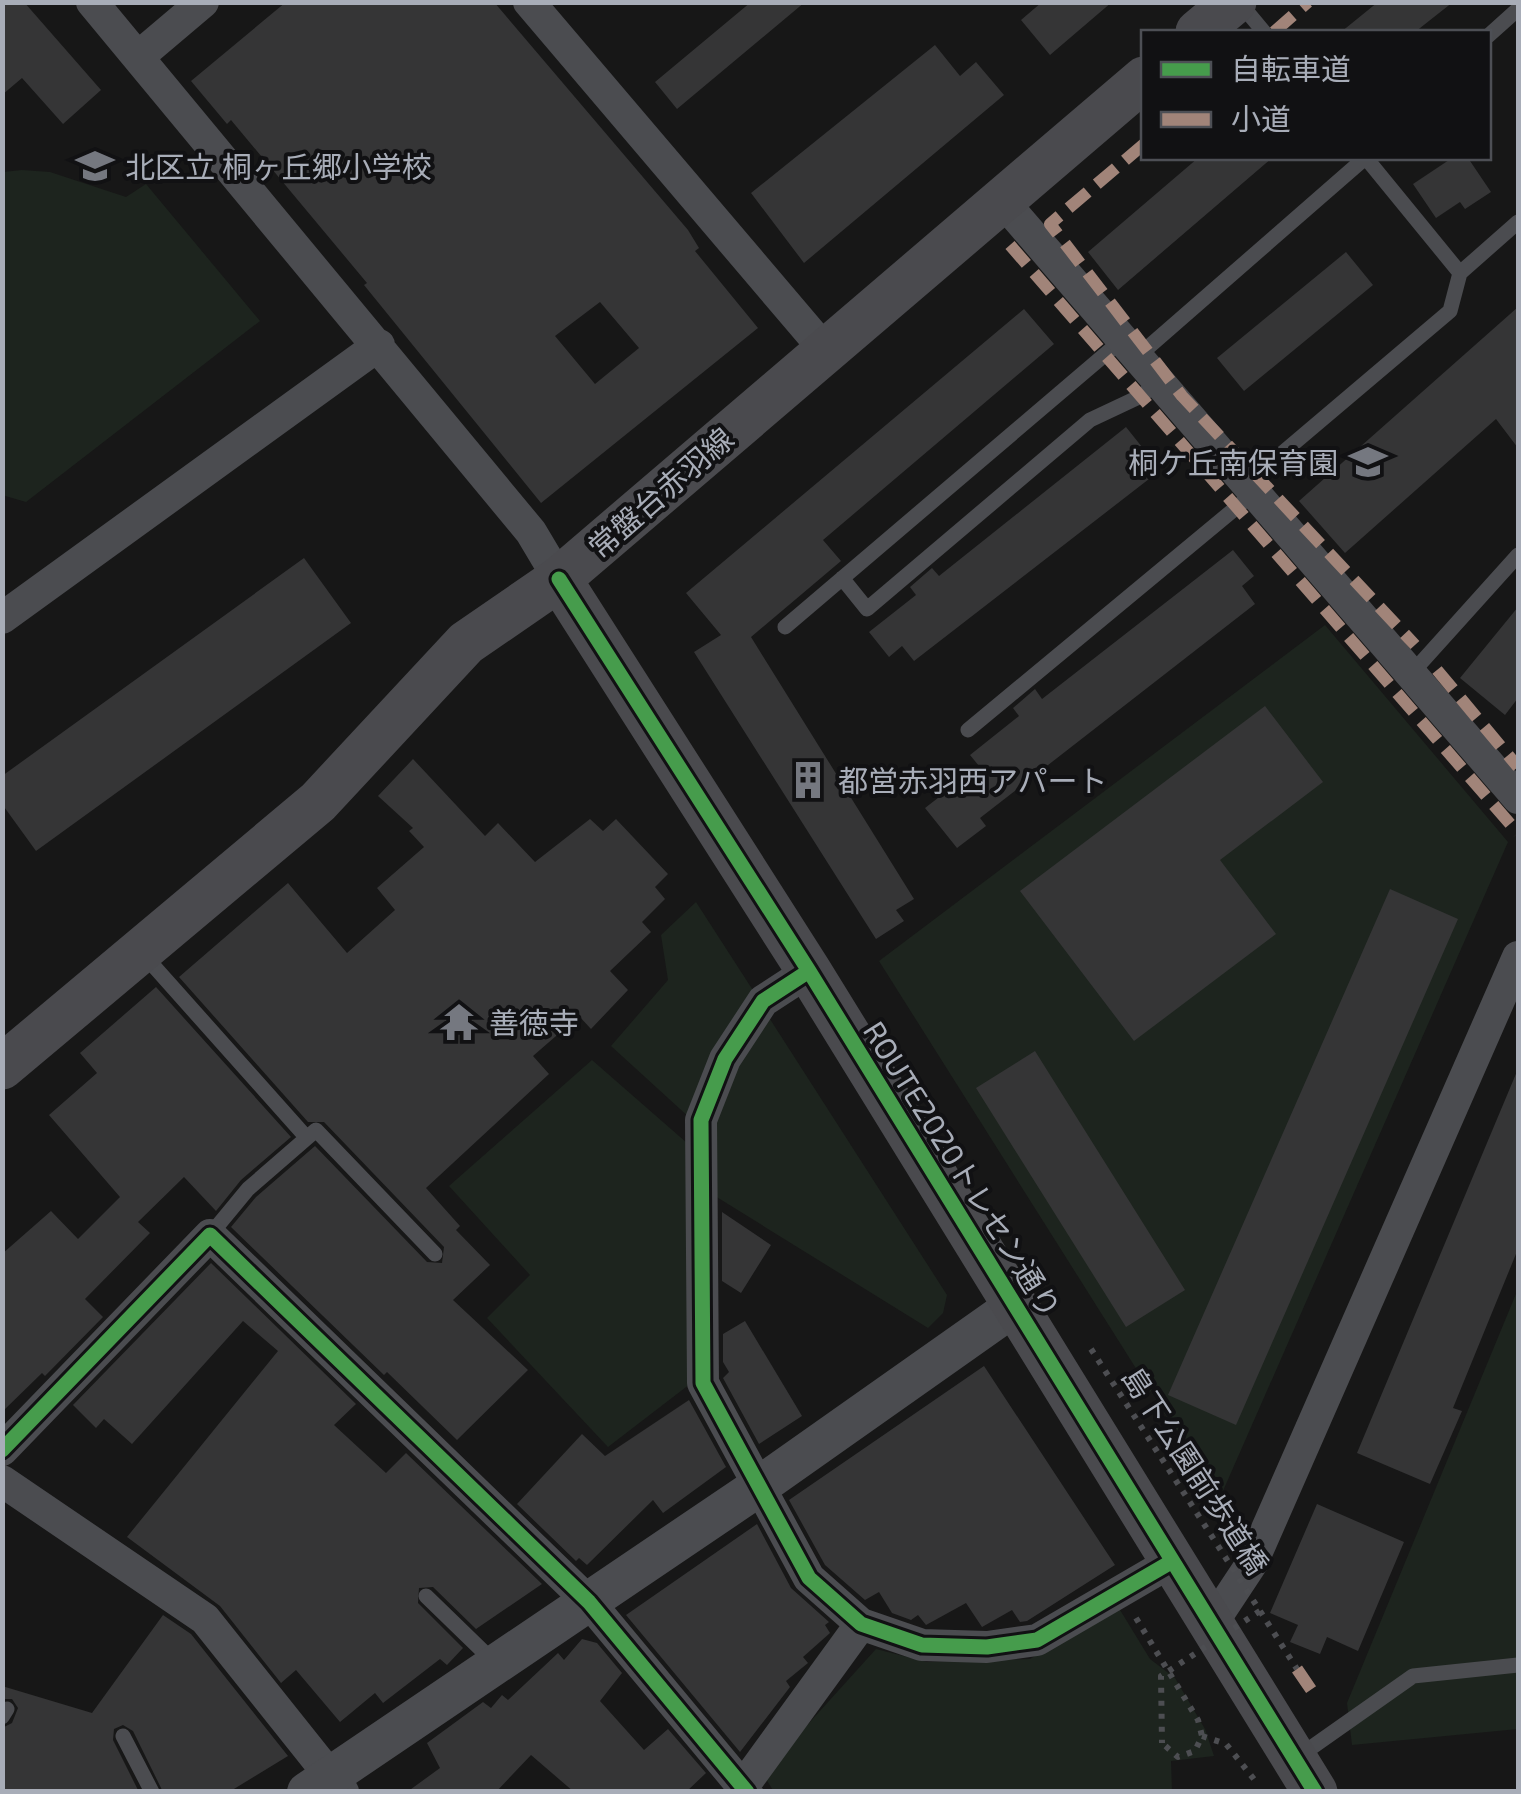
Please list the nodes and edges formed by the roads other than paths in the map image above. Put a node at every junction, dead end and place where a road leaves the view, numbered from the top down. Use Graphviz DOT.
graph roads {
  1 [pos="92,2"];
  2 [pos="204,2"];
  3 [pos="529,2"];
  4 [pos="1236,2"];
  5 [pos="1518,10"];
  6 [pos="1201,30"];
  7 [pos="1262,30"];
  8 [pos="1491,33"];
  9 [pos="138,57"];
  10 [pos="1141,82"];
  11 [pos="1364,160"];
  12 [pos="1368,160"];
  13 [pos="1001,199"];
  14 [pos="1518,222"];
  15 [pos="1460,273"];
  16 [pos="378,345"];
  17 [pos="825,350"];
  18 [pos="1139,359"];
  19 [pos="1251,488"];
  20 [pos="1518,555"];
  21 [pos="842,578"];
  22 [pos="560,579"];
  23 [pos="2,618"];
  24 [pos="785,626"];
  25 [pos="1410,675"];
  26 [pos="968,730"];
  27 [pos="1518,798"];
  28 [pos="140,952"];
  29 [pos="1518,957"];
  30 [pos="809,971"];
  31 [pos="2,1067"];
  32 [pos="307,1138"];
  33 [pos="210,1235"];
  34 [pos="434,1254"];
  35 [pos="1016,1305"];
  36 [pos="2,1450"];
  37 [pos="2,1481"];
  38 [pos="758,1486"];
  39 [pos="1171,1562"];
  40 [pos="426,1596"];
  41 [pos="589,1602"];
  42 [pos="861,1624"];
  43 [pos="1210,1625"];
  44 [pos="496,1664"];
  45 [pos="1518,1665"];
  46 [pos="124,1736"];
  47 [pos="1305,1775"];
  48 [pos="326,1787"];
  49 [pos="744,1790"];
  50 [pos="152,1792"];
  1 -- 9 [label="street"];
  2 -- 9 [label="street"];
  3 -- 17 [label="street"];
  4 -- 6 [label="main road"];
  4 -- 7 [label="lane"];
  5 -- 8 [label="lane"];
  9 -- 16 [label="street"];
  10 -- 13 [label="main road, 常盤台赤羽線"];
  11 -- 18 [label="lane"];
  12 -- 15 [label="lane"];
  13 -- 17 [label="main road, 常盤台赤羽線"];
  13 -- 18 [label="street"];
  14 -- 15 [label="lane"];
  15 -- 19 [label="lane"];
  16 -- 22 [label="street"];
  16 -- 23 [label="street"];
  17 -- 22 [label="main road, 常盤台赤羽線"];
  18 -- 19 [label="street"];
  18 -- 21 [label="lane"];
  18 -- 21 [label="lane"];
  19 -- 25 [label="street"];
  19 -- 26 [label="lane"];
  20 -- 25 [label="lane"];
  21 -- 24 [label="lane"];
  22 -- 28 [label="main road, 常盤台赤羽線"];
  22 -- 30 [label="main road, ROUTE2020トレセン通り"];
  25 -- 27 [label="street"];
  28 -- 31 [label="main road, 常盤台赤羽線"];
  28 -- 32 [label="lane"];
  29 -- 43 [label="street"];
  30 -- 35 [label="main road, ROUTE2020トレセン通り"];
  30 -- 38 [label="street"];
  32 -- 33 [label="lane"];
  32 -- 34 [label="lane"];
  33 -- 36 [label="street"];
  33 -- 41 [label="street"];
  35 -- 38 [label="street"];
  35 -- 39 [label="main road, ROUTE2020トレセン通り"];
  37 -- 48 [label="street"];
  38 -- 41 [label="street"];
  38 -- 42 [label="street"];
  39 -- 42 [label="street"];
  39 -- 43 [label="main road, ROUTE2020トレセン通り"];
  40 -- 44 [label="lane"];
  41 -- 44 [label="street"];
  41 -- 49 [label="street"];
  42 -- 49 [label="street"];
  43 -- 47 [label="main road, ROUTE2020トレセン通り"];
  44 -- 48 [label="street"];
  45 -- 47 [label="lane"];
  46 -- 50 [label="lane"];
}
